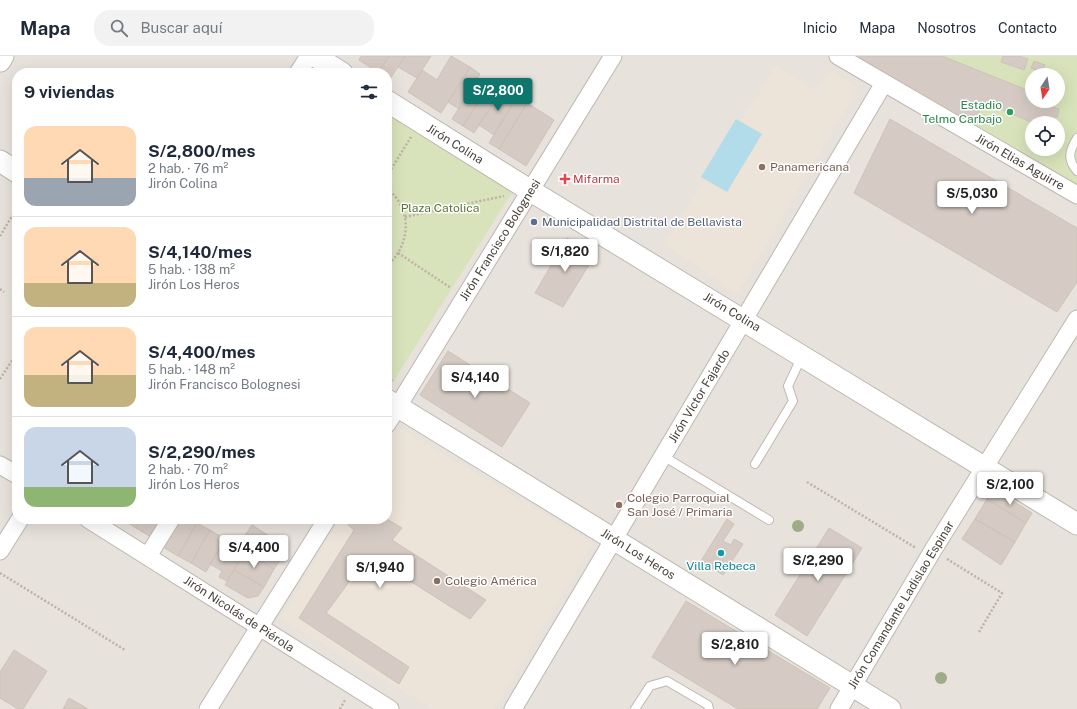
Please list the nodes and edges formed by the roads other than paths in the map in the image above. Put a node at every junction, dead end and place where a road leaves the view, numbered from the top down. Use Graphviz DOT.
graph roads {
  1 [pos="3,56"];
  2 [pos="309,56"];
  3 [pos="315,56"];
  4 [pos="613,56"];
  5 [pos="838,56"];
  6 [pos="0,61"];
  7 [pos="301,68"];
  8 [pos="334,68"];
  9 [pos="884,83"];
  10 [pos="392,104"];
  11 [pos="1077,138"];
  12 [pos="0,161"];
  13 [pos="12,169"];
  14 [pos="1077,171"];
  15 [pos="531,190"];
  16 [pos="1077,196"];
  17 [pos="1077,319"];
  18 [pos="744,320"];
  19 [pos="802,356"];
  20 [pos="392,408"];
  21 [pos="392,411"];
  22 [pos="663,456"];
  23 [pos="755,464"];
  24 [pos="0,465"];
  25 [pos="984,467"];
  26 [pos="12,472"];
  27 [pos="769,520"];
  28 [pos="17,524"];
  29 [pos="96,524"];
  30 [pos="168,524"];
  31 [pos="324,524"];
  32 [pos="1077,524"];
  33 [pos="614,539"];
  34 [pos="0,550"];
  35 [pos="148,556"];
  36 [pos="259,627"];
  37 [pos="853,686"];
  38 [pos="208,709"];
  39 [pos="390,709"];
  40 [pos="512,709"];
  41 [pos="635,709"];
  42 [pos="709,709"];
  43 [pos="839,709"];
  44 [pos="890,709"];
  1 -- 6 [label="street"];
  2 -- 7 [label="street"];
  3 -- 8 [label="street"];
  4 -- 15 [label="street, Jirón Francisco Bolognesi"];
  5 -- 9 [label="street, Jirón Elias Aguirre"];
  9 -- 16 [label="street, Jirón Elias Aguirre"];
  9 -- 18 [label="street, Jirón Víctor Fajardo"];
  10 -- 15 [label="street, Jirón Colina"];
  11 -- 14 [label="lane"];
  12 -- 13 [label="street"];
  15 -- 18 [label="street, Jirón Colina"];
  15 -- 20 [label="street, Jirón Francisco Bolognesi"];
  17 -- 25 [label="street, Jirón Comandante Ladislao Espinar"];
  18 -- 19 [label="street, Jirón Colina"];
  18 -- 22 [label="street, Jirón Víctor Fajardo"];
  19 -- 23 [label="lane"];
  19 -- 25 [label="street, Jirón Colina"];
  21 -- 33 [label="street, Jirón Los Heros"];
  22 -- 27 [label="lane"];
  22 -- 33 [label="street, Jirón Víctor Fajardo"];
  24 -- 26 [label="street"];
  25 -- 32 [label="street, Jirón Colina"];
  25 -- 37 [label="street, Jirón Comandante Ladislao Espinar"];
  28 -- 34 [label="street"];
  29 -- 35 [label="street, Jirón Nicolás de Piérola"];
  30 -- 35 [label="street"];
  31 -- 36 [label="street"];
  33 -- 37 [label="street, Jirón Los Heros"];
  33 -- 40 [label="street, Jirón Víctor Fajardo"];
  35 -- 36 [label="street, Jirón Nicolás de Piérola"];
  36 -- 38 [label="street"];
  36 -- 39 [label="street, Jirón Nicolás de Piérola"];
  37 -- 43 [label="street, Jirón Comandante Ladislao Espinar"];
  37 -- 44 [label="street, Jirón Los Heros"];
  41 -- 42 [label="lane"];
}
